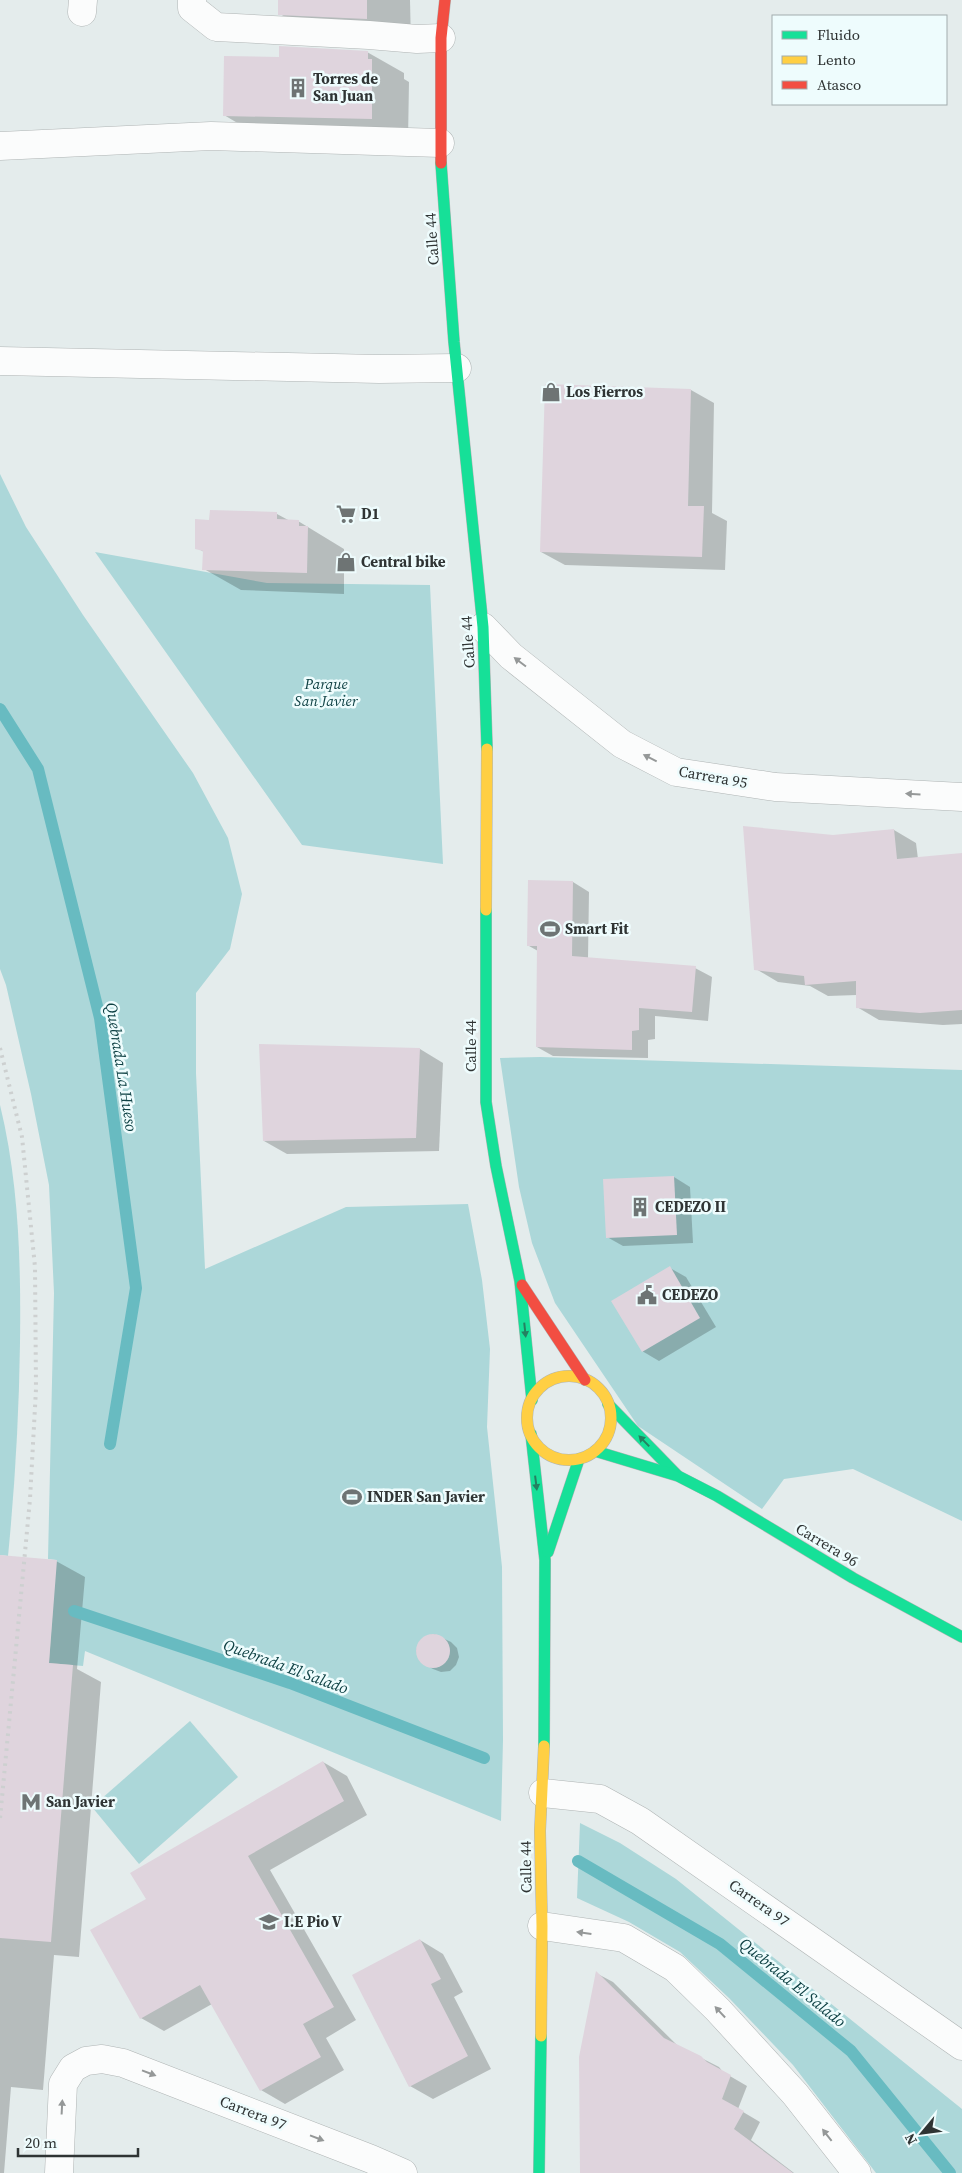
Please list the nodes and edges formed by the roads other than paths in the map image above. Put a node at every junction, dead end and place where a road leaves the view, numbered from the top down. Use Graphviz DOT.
graph roads {
  1 [pos="192,0"];
  2 [pos="445,0"];
  3 [pos="441,38"];
  4 [pos="440,142"];
  5 [pos="0,146"];
  6 [pos="0,361"];
  7 [pos="457,368"];
  8 [pos="483,627"];
  9 [pos="962,797"];
  10 [pos="520,1282"];
  11 [pos="585,1380"];
  12 [pos="532,1400"];
  13 [pos="608,1404"];
  14 [pos="531,1434"];
  15 [pos="595,1451"];
  16 [pos="579,1459"];
  17 [pos="678,1476"];
  18 [pos="546,1560"];
  19 [pos="962,1637"];
  20 [pos="543,1793"];
  21 [pos="542,1926"];
  22 [pos="962,2046"];
  23 [pos="59,2173"];
  24 [pos="402,2173"];
  25 [pos="539,2173"];
  26 [pos="857,2173"];
  1 -- 3 [label="street"];
  2 -- 3 [label="street, Calle 44"];
  3 -- 4 [label="street, Calle 44"];
  4 -- 5 [label="street"];
  4 -- 7 [label="street, Calle 44"];
  6 -- 7 [label="street"];
  7 -- 8 [label="street, Calle 44"];
  9 -- 8 [label="street, Carrera 95, one-way"];
  8 -- 10 [label="street, Calle 44"];
  10 -- 11 [label="street, Calle 44"];
  10 -- 12 [label="street, Calle 44, one-way"];
  11 -- 12 [label="street"];
  11 -- 13 [label="street"];
  12 -- 14 [label="street"];
  13 -- 15 [label="street"];
  17 -- 13 [label="street, Carrera 96, one-way"];
  14 -- 16 [label="street"];
  14 -- 18 [label="street, Calle 44, one-way"];
  15 -- 16 [label="street"];
  15 -- 17 [label="street, Carrera 96"];
  16 -- 18 [label="street, Calle 44"];
  17 -- 19 [label="street, Carrera 96"];
  18 -- 20 [label="street, Calle 44"];
  20 -- 21 [label="street, Calle 44"];
  20 -- 22 [label="street, Carrera 97"];
  21 -- 25 [label="street, Calle 44"];
  26 -- 21 [label="street, one-way"];
  23 -- 24 [label="street, Carrera 97, one-way"];
}
